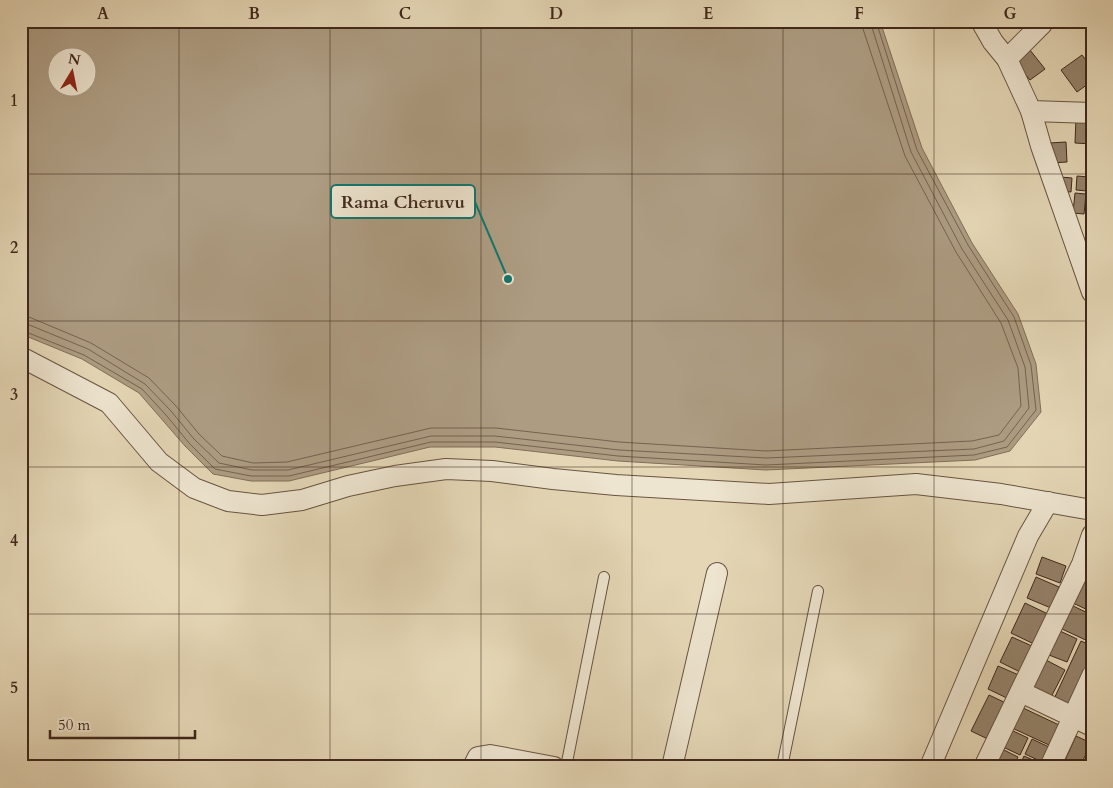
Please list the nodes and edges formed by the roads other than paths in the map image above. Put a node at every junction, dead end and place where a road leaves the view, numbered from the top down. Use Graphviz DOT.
graph roads {
  1 [pos="981,21"];
  2 [pos="1043,22"];
  3 [pos="1007,58"];
  4 [pos="1031,111"];
  5 [pos="1092,113"];
  6 [pos="1092,292"];
  7 [pos="21,357"];
  8 [pos="1048,502"];
  9 [pos="1092,510"];
  10 [pos="1092,534"];
  11 [pos="1087,566"];
  12 [pos="717,573"];
  13 [pos="604,577"];
  14 [pos="818,592"];
  15 [pos="1092,676"];
  16 [pos="1021,692"];
  17 [pos="1074,716"];
  18 [pos="1092,726"];
  19 [pos="473,767"];
  20 [pos="554,767"];
  21 [pos="566,767"];
  22 [pos="672,767"];
  23 [pos="782,767"];
  24 [pos="930,767"];
  25 [pos="984,767"];
  26 [pos="1050,767"];
  1 -- 3 [label="street"];
  2 -- 3 [label="street"];
  3 -- 4 [label="street"];
  4 -- 5 [label="street"];
  4 -- 6 [label="street"];
  7 -- 8 [label="street"];
  8 -- 9 [label="street"];
  8 -- 24 [label="street"];
  10 -- 11 [label="street"];
  11 -- 16 [label="street"];
  12 -- 22 [label="street"];
  13 -- 21 [label="lane"];
  14 -- 23 [label="lane"];
  15 -- 17 [label="street"];
  16 -- 17 [label="street"];
  16 -- 25 [label="street"];
  17 -- 18 [label="street"];
  17 -- 26 [label="street"];
  19 -- 20 [label="street"];
}
